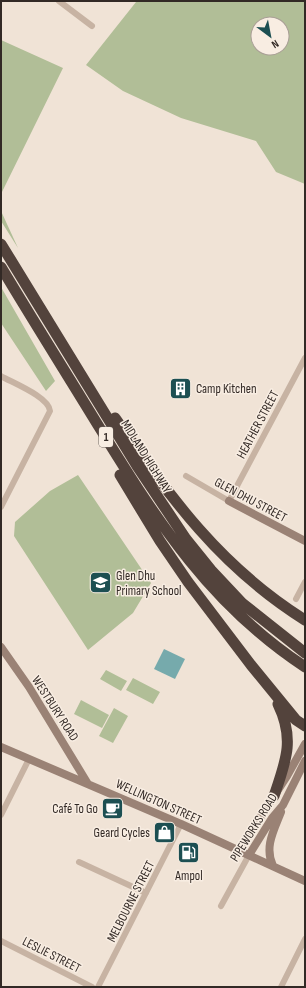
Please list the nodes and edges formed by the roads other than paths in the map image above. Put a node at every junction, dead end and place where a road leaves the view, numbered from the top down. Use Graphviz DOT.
graph roads {
  1 [pos="59,1"];
  2 [pos="92,26"];
  3 [pos="1,244"];
  4 [pos="1,267"];
  5 [pos="31,316"];
  6 [pos="60,338"];
  7 [pos="305,358"];
  8 [pos="1,376"];
  9 [pos="186,476"];
  10 [pos="229,501"];
  11 [pos="1,507"];
  12 [pos="305,541"];
  13 [pos="305,582"];
  14 [pos="296,599"];
  15 [pos="305,620"];
  16 [pos="1,647"];
  17 [pos="305,653"];
  18 [pos="305,667"];
  19 [pos="267,684"];
  20 [pos="305,726"];
  21 [pos="305,744"];
  22 [pos="1,747"];
  23 [pos="29,759"];
  24 [pos="305,761"];
  25 [pos="88,784"];
  26 [pos="274,796"];
  27 [pos="284,803"];
  28 [pos="1,815"];
  29 [pos="181,824"];
  30 [pos="239,850"];
  31 [pos="249,855"];
  32 [pos="79,862"];
  33 [pos="273,866"];
  34 [pos="305,881"];
  35 [pos="146,893"];
  36 [pos="221,906"];
  37 [pos="305,939"];
  38 [pos="1,941"];
  39 [pos="92,987"];
  40 [pos="98,987"];
  41 [pos="280,987"];
  1 -- 2 [label="street"];
  3 -- 6 [label="highway, MIDLAND HIGHWAY / 1"];
  4 -- 5 [label="highway, MIDLAND HIGHWAY / 1"];
  5 -- 18 [label="highway, MIDLAND HIGHWAY / 1"];
  5 -- 19 [label="highway"];
  6 -- 15 [label="highway"];
  6 -- 17 [label="highway, MIDLAND HIGHWAY / 1"];
  7 -- 10 [label="street, HEATHER STREET"];
  8 -- 11 [label="street"];
  9 -- 10 [label="street, GLEN DHU STREET"];
  10 -- 12 [label="main road, GLEN DHU STREET"];
  13 -- 14 [label="street"];
  16 -- 25 [label="main road, WESTBURY ROAD"];
  19 -- 20 [label="highway"];
  19 -- 26 [label="highway"];
  21 -- 26 [label="main road, PIPEWORKS ROAD"];
  22 -- 23 [label="main road, WELLINGTON STREET"];
  23 -- 25 [label="main road, WELLINGTON STREET"];
  23 -- 28 [label="street"];
  24 -- 27 [label="main road, PIPEWORKS ROAD"];
  25 -- 29 [label="main road, WELLINGTON STREET"];
  26 -- 27 [label="main road"];
  26 -- 30 [label="main road, PIPEWORKS ROAD"];
  27 -- 31 [label="main road, PIPEWORKS ROAD"];
  27 -- 33 [label="main road"];
  29 -- 30 [label="main road, WELLINGTON STREET"];
  29 -- 35 [label="street, MELBOURNE STREET"];
  30 -- 31 [label="main road, WELLINGTON STREET"];
  31 -- 33 [label="main road, WELLINGTON STREET"];
  31 -- 36 [label="street, PIPEWORKS ROAD"];
  32 -- 35 [label="street"];
  33 -- 34 [label="main road, WELLINGTON STREET"];
  35 -- 40 [label="street, MELBOURNE STREET"];
  37 -- 41 [label="street"];
  38 -- 39 [label="street, LESLIE STREET"];
}
